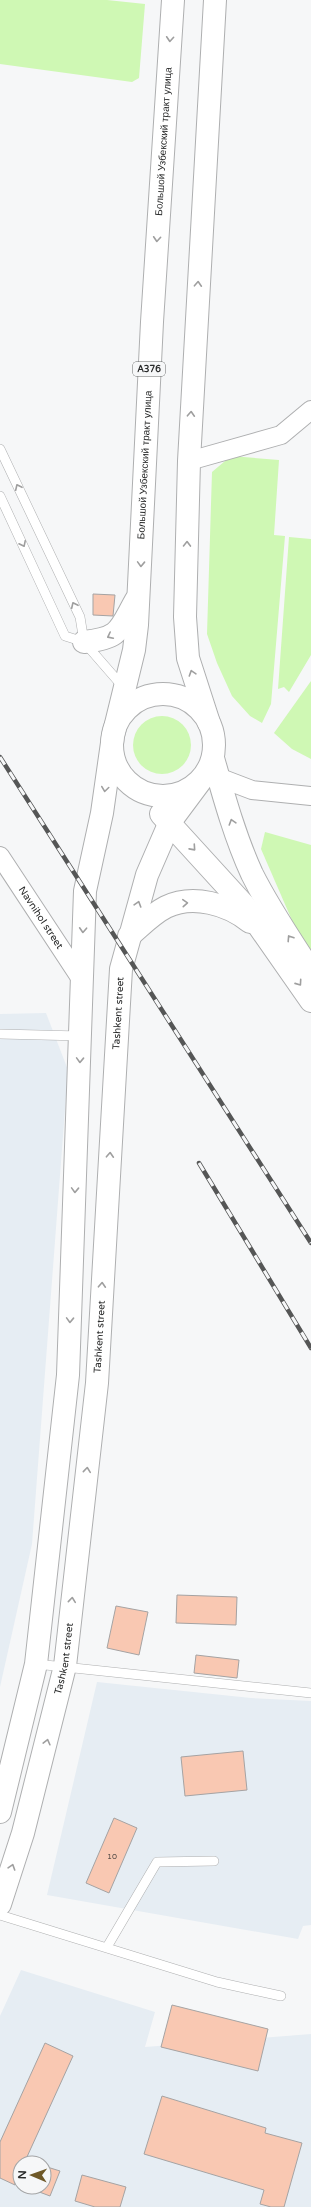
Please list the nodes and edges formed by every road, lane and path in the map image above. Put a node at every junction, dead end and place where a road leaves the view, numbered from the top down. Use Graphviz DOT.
graph roads {
  1 [pos="173,0"];
  2 [pos="215,0"];
  3 [pos="311,410"];
  4 [pos="0,449"];
  5 [pos="188,461"];
  6 [pos="0,496"];
  7 [pos="139,594"];
  8 [pos="84,642"];
  9 [pos="131,694"];
  10 [pos="209,723"];
  11 [pos="113,736"];
  12 [pos="211,771"];
  13 [pos="137,790"];
  14 [pos="311,796"];
  15 [pos="170,822"];
  16 [pos="0,856"];
  17 [pos="263,932"];
  18 [pos="129,936"];
  19 [pos="311,971"];
  20 [pos="81,979"];
  21 [pos="311,1001"];
  22 [pos="0,1034"];
  23 [pos="81,1036"];
  24 [pos="36,1664"];
  25 [pos="65,1666"];
  26 [pos="311,1693"];
  27 [pos="0,1812"];
  28 [pos="214,1861"];
  29 [pos="0,1904"];
  30 [pos="0,1915"];
  31 [pos="107,1947"];
  32 [pos="281,1996"];
  1 -- 7 [label="main road, Большой Узбекский тракт улица / A376, one-way"];
  5 -- 2 [label="main road, one-way"];
  3 -- 5 [label="street"];
  8 -- 4 [label="lane, one-way"];
  10 -- 5 [label="main road, one-way"];
  6 -- 8 [label="lane, one-way"];
  7 -- 8 [label="main road, one-way"];
  7 -- 9 [label="main road, Большой Узбекский тракт улица / A376"];
  8 -- 9 [label="lane"];
  9 -- 10 [label="main road"];
  9 -- 11 [label="main road"];
  10 -- 12 [label="main road"];
  11 -- 13 [label="main road"];
  11 -- 20 [label="main road, one-way"];
  12 -- 13 [label="main road"];
  12 -- 14 [label="street"];
  12 -- 15 [label="main road, Tashkent street"];
  19 -- 12 [label="main road, one-way"];
  13 -- 15 [label="main road"];
  15 -- 17 [label="main road, one-way"];
  18 -- 15 [label="main road, Tashkent street, one-way"];
  16 -- 20 [label="street, Navnihol street"];
  18 -- 17 [label="main road, one-way"];
  17 -- 21 [label="main road, one-way"];
  25 -- 18 [label="main road, Tashkent street, one-way"];
  20 -- 23 [label="main road"];
  22 -- 23 [label="lane"];
  23 -- 24 [label="main road, one-way"];
  24 -- 25 [label="lane"];
  24 -- 27 [label="main road"];
  25 -- 26 [label="lane"];
  29 -- 25 [label="main road, Tashkent street, one-way"];
  28 -- 31 [label="lane"];
  30 -- 31 [label="lane"];
  31 -- 32 [label="lane"];
}
